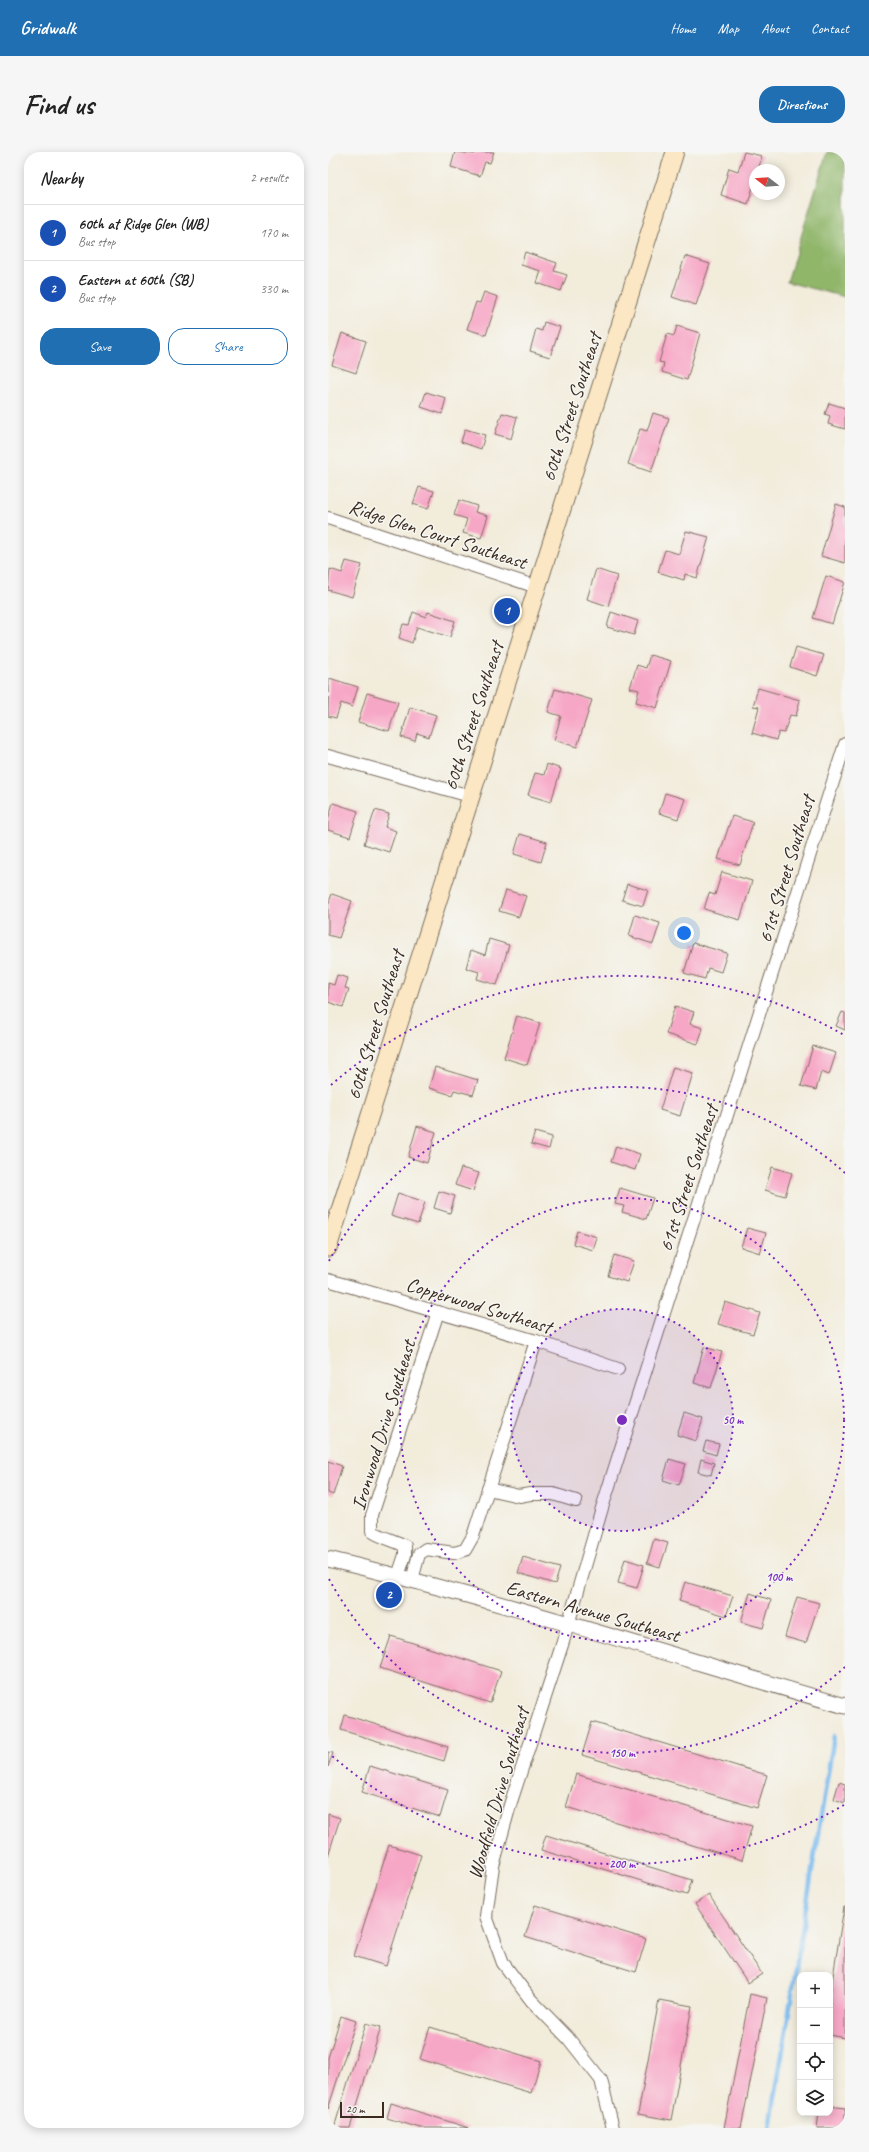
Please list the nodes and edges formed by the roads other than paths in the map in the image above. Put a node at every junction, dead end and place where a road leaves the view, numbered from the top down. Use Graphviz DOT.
graph roads {
  1 [pos="675,152"];
  2 [pos="328,518"];
  3 [pos="537,586"];
  4 [pos="845,744"];
  5 [pos="328,756"];
  6 [pos="470,796"];
  7 [pos="328,1248"];
  8 [pos="328,1280"];
  9 [pos="438,1312"];
  10 [pos="536,1341"];
  11 [pos="618,1369"];
  12 [pos="488,1489"];
  13 [pos="576,1500"];
  14 [pos="328,1559"];
  15 [pos="405,1578"];
  16 [pos="568,1623"];
  17 [pos="845,1706"];
  18 [pos="613,2128"];
  1 -- 3 [label="main road, 60th Street Southeast"];
  2 -- 3 [label="street, Ridge Glen Court Southeast"];
  3 -- 6 [label="main road, 60th Street Southeast"];
  4 -- 16 [label="street, 61st Street Southeast"];
  5 -- 6 [label="street"];
  6 -- 7 [label="main road, 60th Street Southeast"];
  8 -- 9 [label="street, Copperwood Southeast"];
  9 -- 10 [label="street, Copperwood Southeast"];
  9 -- 15 [label="street, Ironwood Drive Southeast"];
  10 -- 11 [label="street, Copperwood Southeast"];
  10 -- 12 [label="street"];
  12 -- 13 [label="street"];
  12 -- 15 [label="street"];
  14 -- 15 [label="street, Eastern Avenue Southeast"];
  15 -- 16 [label="street, Eastern Avenue Southeast"];
  16 -- 17 [label="street, Eastern Avenue Southeast"];
  16 -- 18 [label="street, Woodfield Drive Southeast"];
}
